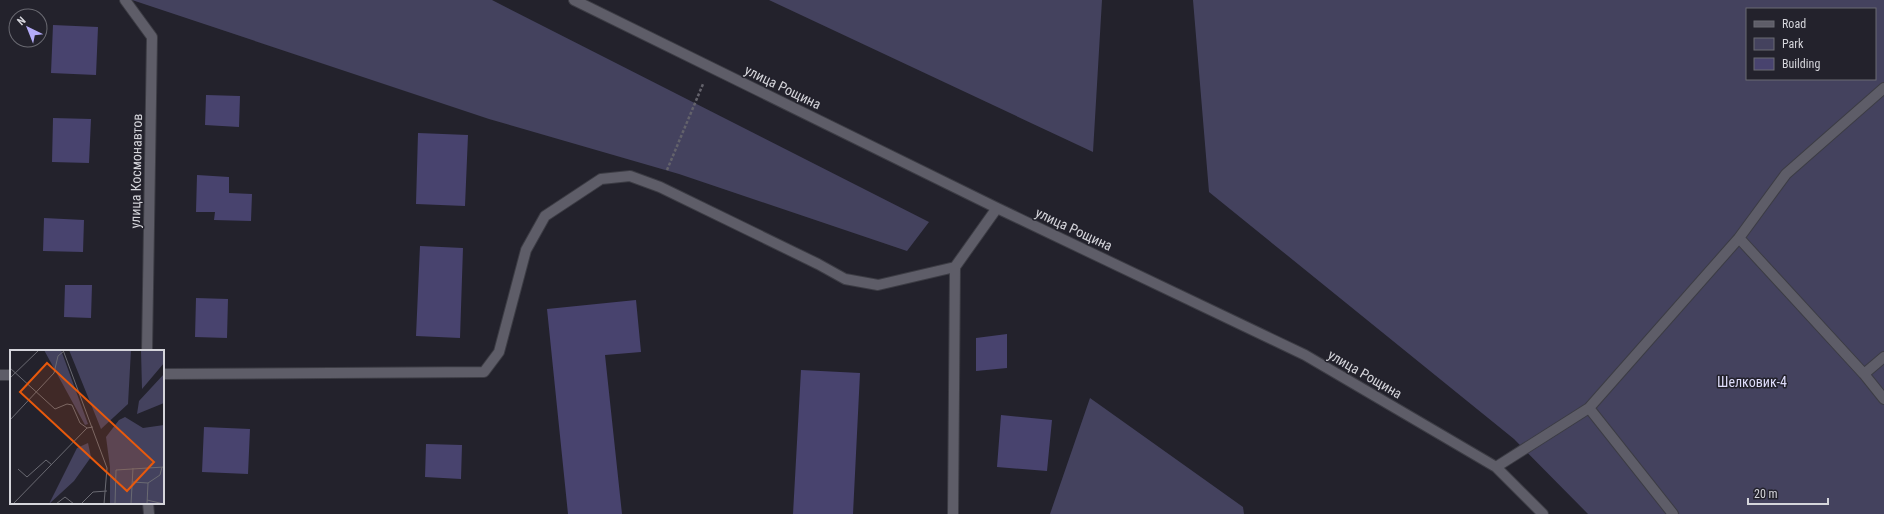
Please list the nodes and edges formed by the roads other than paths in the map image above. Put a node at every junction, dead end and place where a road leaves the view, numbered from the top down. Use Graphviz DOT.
graph roads {
  1 [pos="125,0"];
  2 [pos="574,0"];
  3 [pos="1884,88"];
  4 [pos="996,208"];
  5 [pos="1739,238"];
  6 [pos="955,267"];
  7 [pos="147,350"];
  8 [pos="1884,357"];
  9 [pos="164,374"];
  10 [pos="1864,374"];
  11 [pos="1884,399"];
  12 [pos="1588,408"];
  13 [pos="1496,467"];
  14 [pos="148,504"];
  15 [pos="149,514"];
  16 [pos="953,514"];
  17 [pos="1543,514"];
  18 [pos="1673,514"];
  1 -- 7 [label="street, улица Космонавтов"];
  2 -- 4 [label="street, улица Рощина"];
  3 -- 5 [label="street"];
  4 -- 6 [label="street"];
  4 -- 13 [label="street, улица Рощина"];
  5 -- 10 [label="street"];
  5 -- 12 [label="street"];
  6 -- 9 [label="street"];
  6 -- 16 [label="street"];
  8 -- 10 [label="street"];
  10 -- 11 [label="street"];
  12 -- 13 [label="street"];
  12 -- 18 [label="street"];
  13 -- 17 [label="street, улица Рощина"];
  14 -- 15 [label="street"];
}
